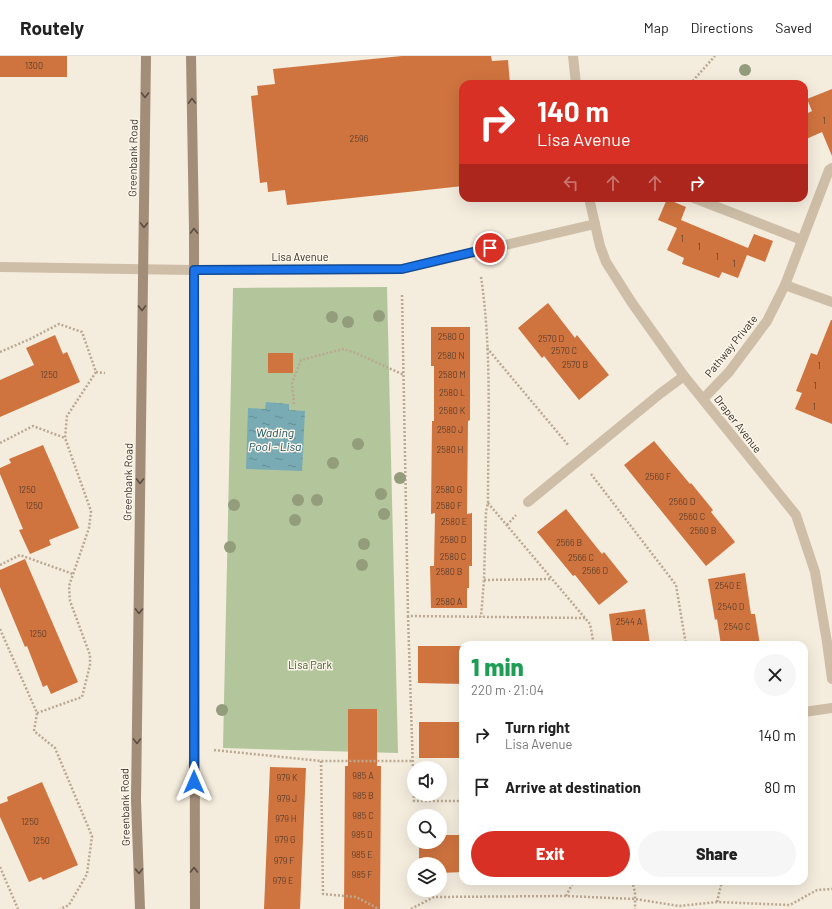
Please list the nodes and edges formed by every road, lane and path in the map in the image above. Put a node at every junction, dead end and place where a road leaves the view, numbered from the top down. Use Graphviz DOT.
graph roads {
  1 [pos="146,56"];
  2 [pos="191,56"];
  3 [pos="573,56"];
  4 [pos="715,56"];
  5 [pos="576,80"];
  6 [pos="694,80"];
  7 [pos="832,168"];
  8 [pos="590,202"];
  9 [pos="704,202"];
  10 [pos="595,224"];
  11 [pos="802,240"];
  12 [pos="0,267"];
  13 [pos="142,269"];
  14 [pos="194,270"];
  15 [pos="480,277"];
  16 [pos="785,284"];
  17 [pos="402,295"];
  18 [pos="832,302"];
  19 [pos="487,348"];
  20 [pos="0,352"];
  21 [pos="96,372"];
  22 [pos="105,373"];
  23 [pos="404,375"];
  24 [pos="684,376"];
  25 [pos="703,399"];
  26 [pos="294,404"];
  27 [pos="65,438"];
  28 [pos="0,443"];
  29 [pos="580,460"];
  30 [pos="528,502"];
  31 [pos="488,503"];
  32 [pos="0,565"];
  33 [pos="73,574"];
  34 [pos="552,579"];
  35 [pos="484,580"];
  36 [pos="408,616"];
  37 [pos="481,617"];
  38 [pos="585,618"];
  39 [pos="0,629"];
  40 [pos="593,641"];
  41 [pos="685,641"];
  42 [pos="830,642"];
  43 [pos="832,679"];
  44 [pos="832,708"];
  45 [pos="808,711"];
  46 [pos="38,713"];
  47 [pos="214,750"];
  48 [pos="321,761"];
  49 [pos="407,761"];
  50 [pos="412,761"];
  51 [pos="447,801"];
  52 [pos="459,801"];
  53 [pos="0,867"];
  54 [pos="572,885"];
  55 [pos="633,885"];
  56 [pos="721,885"];
  57 [pos="832,889"];
  58 [pos="566,896"];
  59 [pos="635,899"];
  60 [pos="717,902"];
  61 [pos="18,909"];
  62 [pos="60,909"];
  63 [pos="140,909"];
  64 [pos="195,909"];
  65 [pos="379,909"];
  66 [pos="411,909"];
  67 [pos="635,909"];
  1 -- 13 [label="main road, Greenbank Road, one-way"];
  14 -- 2 [label="main road, one-way"];
  3 -- 5 [label="street"];
  4 -- 6 [label="path"];
  7 -- 11 [label="street, Pathway Private"];
  8 -- 10 [label="street, Draper Avenue"];
  9 -- 11 [label="street"];
  10 -- 14 [label="street, Lisa Avenue"];
  10 -- 24 [label="street, Draper Avenue"];
  11 -- 16 [label="street, Pathway Private"];
  12 -- 13 [label="street, Lisa Avenue"];
  13 -- 14 [label="street, Lisa Avenue"];
  13 -- 63 [label="main road, Greenbank Road, one-way"];
  64 -- 14 [label="main road, one-way"];
  15 -- 19 [label="path"];
  16 -- 18 [label="street"];
  16 -- 25 [label="street, Pathway Private"];
  17 -- 23 [label="path"];
  19 -- 29 [label="path"];
  19 -- 31 [label="path"];
  20 -- 21 [label="path"];
  21 -- 22 [label="path"];
  21 -- 27 [label="path"];
  23 -- 26 [label="path"];
  23 -- 36 [label="path"];
  24 -- 25 [label="street, Draper Avenue"];
  24 -- 29 [label="street"];
  25 -- 42 [label="street, Draper Avenue"];
  27 -- 28 [label="path"];
  27 -- 33 [label="path"];
  29 -- 30 [label="street"];
  29 -- 41 [label="path"];
  31 -- 34 [label="path"];
  31 -- 35 [label="path"];
  32 -- 33 [label="path"];
  33 -- 46 [label="path"];
  34 -- 35 [label="path"];
  34 -- 38 [label="path"];
  35 -- 37 [label="path"];
  36 -- 37 [label="path"];
  36 -- 50 [label="path"];
  37 -- 38 [label="path"];
  38 -- 40 [label="path"];
  39 -- 46 [label="path"];
  42 -- 43 [label="street, Draper Avenue"];
  44 -- 45 [label="street"];
  46 -- 62 [label="path"];
  47 -- 48 [label="path"];
  48 -- 49 [label="path"];
  48 -- 65 [label="path"];
  51 -- 52 [label="path"];
  53 -- 61 [label="path"];
  54 -- 58 [label="path"];
  55 -- 59 [label="path"];
  56 -- 60 [label="path"];
  57 -- 60 [label="path"];
  58 -- 59 [label="path"];
  58 -- 66 [label="path"];
  59 -- 60 [label="path"];
  59 -- 67 [label="path"];
}
